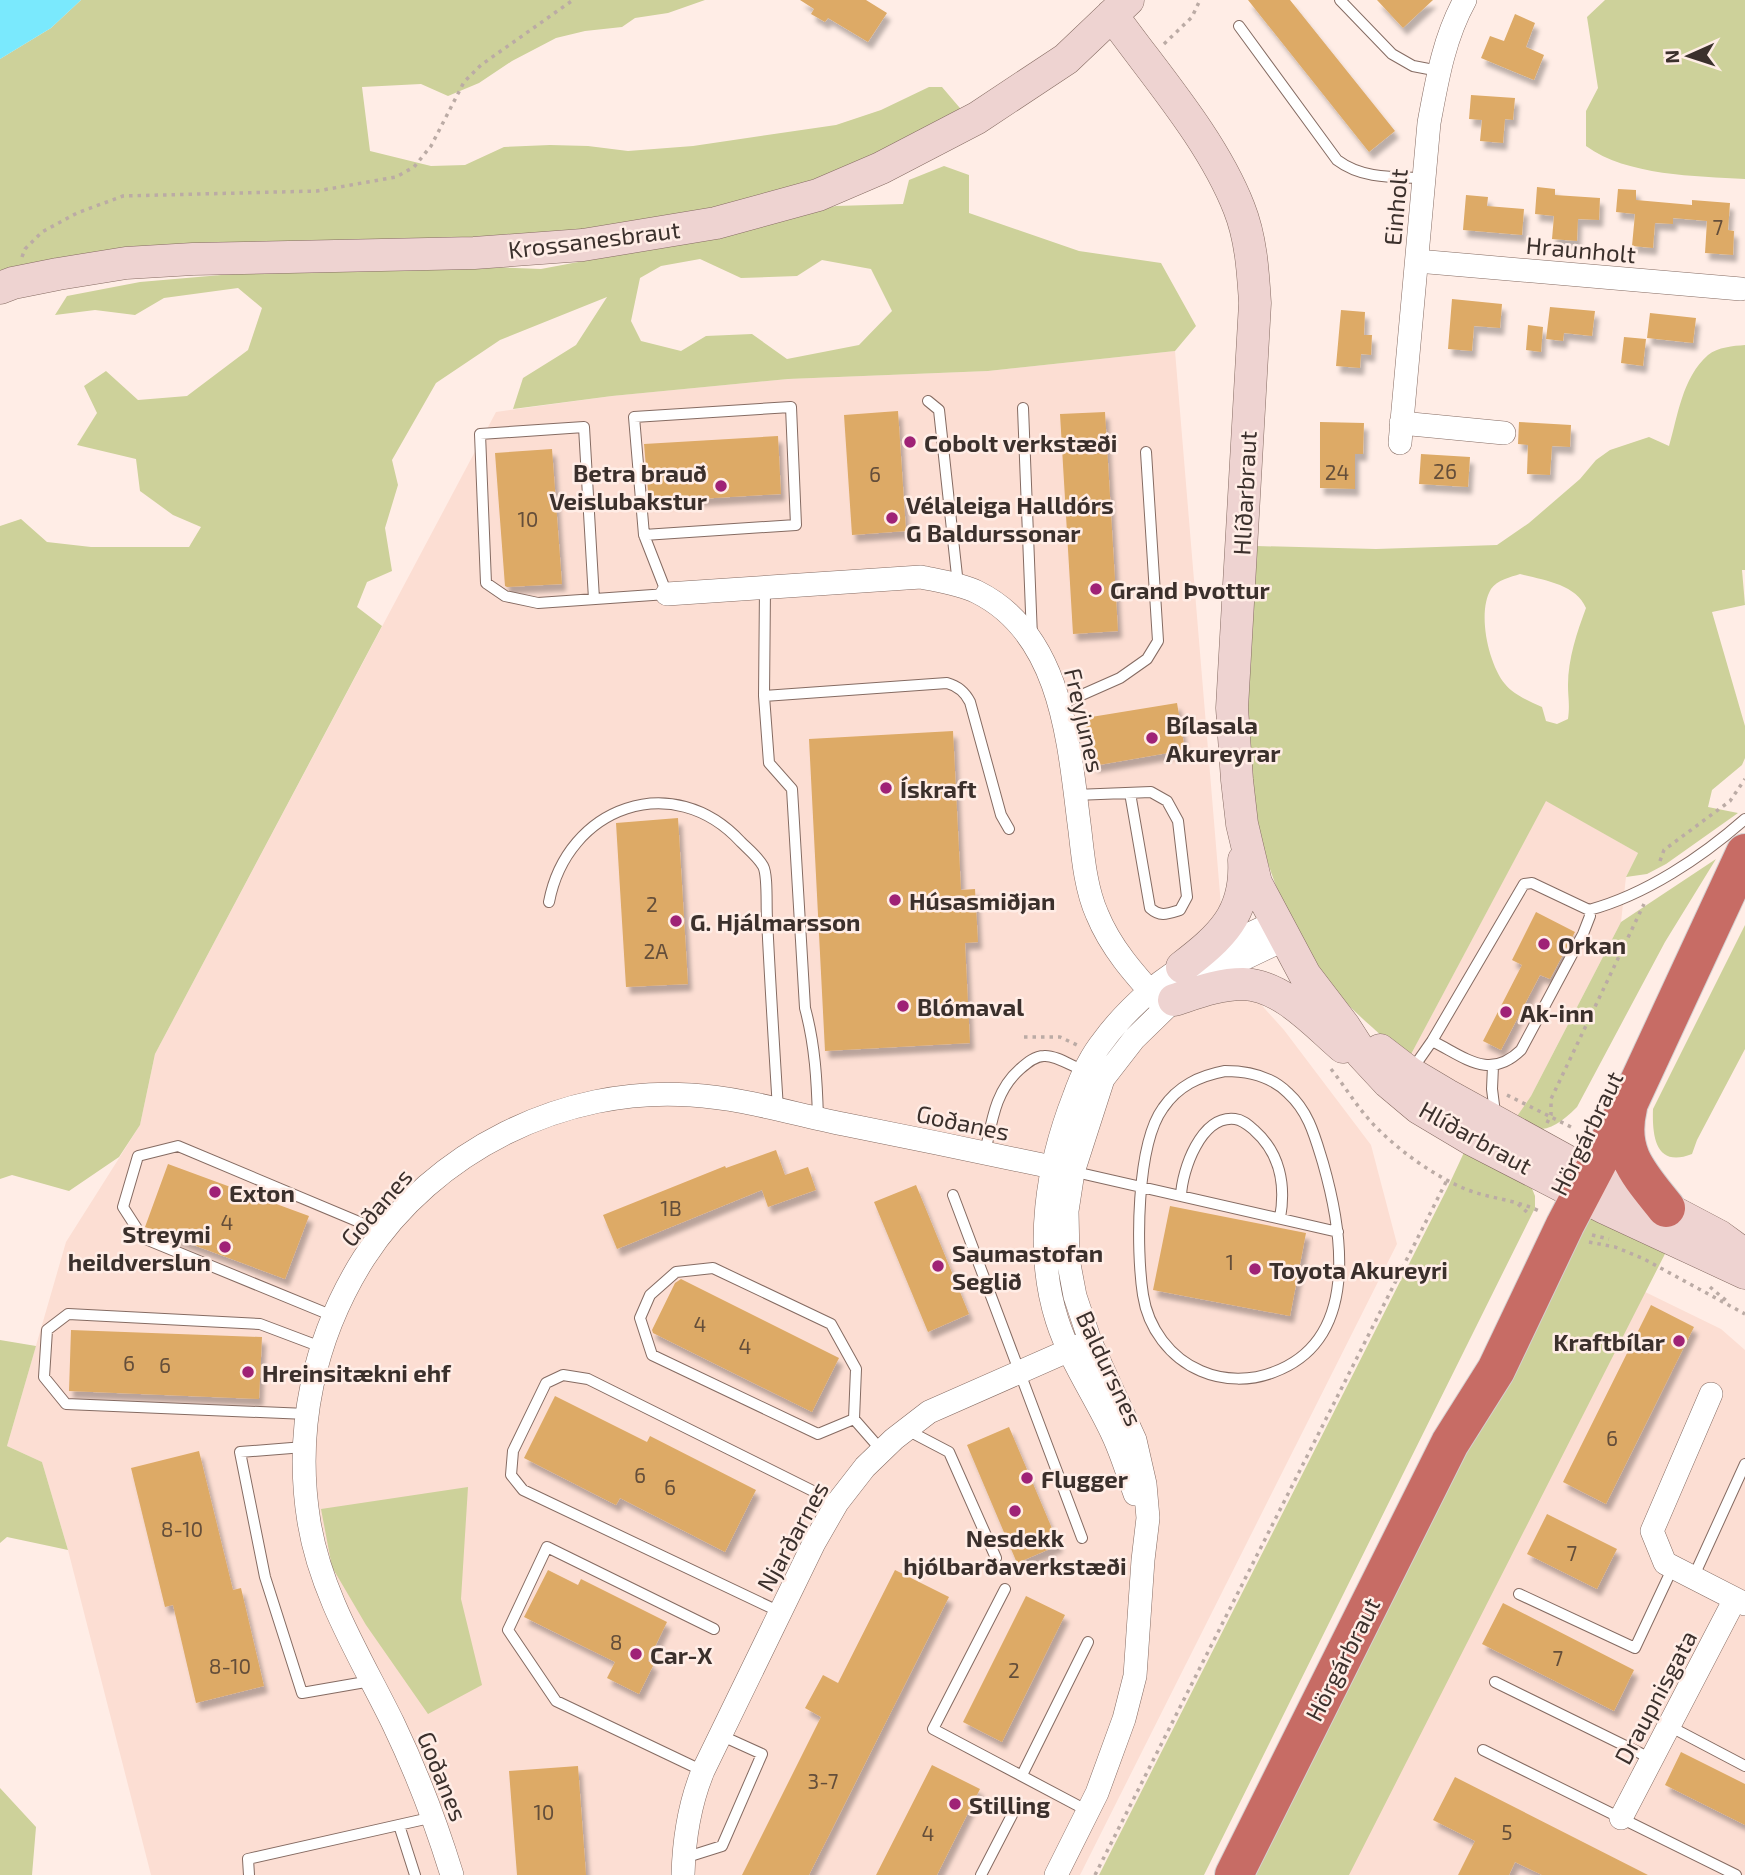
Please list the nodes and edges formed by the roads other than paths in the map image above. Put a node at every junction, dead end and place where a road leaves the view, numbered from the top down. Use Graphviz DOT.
graph roads {
  1 [pos="1340,0"];
  2 [pos="1465,0"];
  3 [pos="1120,8"];
  4 [pos="1240,26"];
  5 [pos="1439,71"];
  6 [pos="1424,178"];
  7 [pos="1417,261"];
  8 [pos="7,285"];
  9 [pos="1741,289"];
  10 [pos="928,401"];
  11 [pos="1023,408"];
  12 [pos="1504,432"];
  13 [pos="1146,452"];
  14 [pos="643,535"];
  15 [pos="958,585"];
  16 [pos="765,588"];
  17 [pos="667,594"];
  18 [pos="594,599"];
  19 [pos="1032,640"];
  20 [pos="764,696"];
  21 [pos="1059,705"];
  22 [pos="1130,793"];
  23 [pos="1075,795"];
  24 [pos="1745,819"];
  25 [pos="1242,824"];
  26 [pos="1009,829"];
  27 [pos="1745,835"];
  28 [pos="1745,853"];
  29 [pos="549,902"];
  30 [pos="1589,910"];
  31 [pos="1281,931"];
  32 [pos="1182,967"];
  33 [pos="1163,1000"];
  34 [pos="1432,1041"];
  35 [pos="1493,1066"];
  36 [pos="1094,1075"];
  37 [pos="1399,1082"];
  38 [pos="1629,1103"];
  39 [pos="778,1109"];
  40 [pos="818,1119"];
  41 [pos="1497,1123"];
  42 [pos="985,1153"];
  43 [pos="1062,1169"];
  44 [pos="1568,1175"];
  45 [pos="1141,1187"];
  46 [pos="953,1195"];
  47 [pos="1181,1196"];
  48 [pos="1666,1208"];
  49 [pos="1280,1218"];
  50 [pos="1338,1231"];
  51 [pos="383,1232"];
  52 [pos="1745,1255"];
  53 [pos="1745,1273"];
  54 [pos="333,1316"];
  55 [pos="1090,1341"];
  56 [pos="321,1346"];
  57 [pos="1068,1350"];
  58 [pos="1019,1371"];
  59 [pos="1711,1394"];
  60 [pos="307,1414"];
  61 [pos="854,1419"];
  62 [pos="907,1430"];
  63 [pos="304,1447"];
  64 [pos="882,1451"];
  65 [pos="1745,1464"];
  66 [pos="837,1503"];
  67 [pos="1082,1538"];
  68 [pos="996,1558"];
  69 [pos="1143,1560"];
  70 [pos="1683,1573"];
  71 [pos="1005,1589"];
  72 [pos="1520,1594"];
  73 [pos="1740,1602"];
  74 [pos="780,1612"];
  75 [pos="714,1629"];
  76 [pos="1088,1642"];
  77 [pos="371,1681"];
  78 [pos="1495,1682"];
  79 [pos="1669,1726"];
  80 [pos="720,1735"];
  81 [pos="1483,1750"];
  82 [pos="1652,1759"];
  83 [pos="1745,1766"];
  84 [pos="703,1771"];
  85 [pos="1022,1775"];
  86 [pos="1088,1811"];
  87 [pos="1012,1815"];
  88 [pos="434,1817"];
  89 [pos="1621,1818"];
  90 [pos="399,1825"];
  91 [pos="684,1867"];
  92 [pos="249,1875"];
  93 [pos="415,1875"];
  94 [pos="452,1875"];
  95 [pos="981,1875"];
  96 [pos="1056,1875"];
  97 [pos="1234,1875"];
  98 [pos="1736,1875"];
  1 -- 5 [label="lane"];
  2 -- 5 [label="street, Einholt"];
  3 -- 8 [label="street, Krossanesbraut"];
  3 -- 25 [label="street, Hlíðarbraut"];
  4 -- 6 [label="lane"];
  5 -- 6 [label="street, Einholt"];
  6 -- 7 [label="street, Einholt"];
  7 -- 9 [label="street, Hraunholt"];
  7 -- 12 [label="street, Einholt"];
  10 -- 15 [label="lane"];
  11 -- 19 [label="lane"];
  13 -- 21 [label="lane"];
  14 -- 14 [label="lane"];
  14 -- 17 [label="lane"];
  15 -- 16 [label="street, Freyjunes"];
  15 -- 19 [label="street, Freyjunes"];
  16 -- 17 [label="street, Freyjunes"];
  16 -- 20 [label="lane"];
  17 -- 18 [label="lane"];
  18 -- 18 [label="lane"];
  19 -- 21 [label="street, Freyjunes"];
  20 -- 26 [label="lane"];
  20 -- 40 [label="lane"];
  21 -- 23 [label="street, Freyjunes"];
  22 -- 22 [label="lane"];
  22 -- 23 [label="lane"];
  23 -- 33 [label="street, Freyjunes"];
  24 -- 30 [label="lane"];
  25 -- 31 [label="street, Hlíðarbraut"];
  25 -- 32 [label="street"];
  27 -- 44 [label="highway, Hörgárbraut"];
  28 -- 38 [label="highway, Hörgárbraut"];
  29 -- 39 [label="lane"];
  30 -- 34 [label="lane"];
  30 -- 35 [label="lane"];
  31 -- 32 [label="street, Baldursnes"];
  31 -- 33 [label="street, Baldursnes"];
  31 -- 37 [label="street, Hlíðarbraut"];
  32 -- 33 [label="street, Baldursnes"];
  33 -- 36 [label="street, Baldursnes"];
  33 -- 37 [label="street"];
  34 -- 35 [label="lane"];
  34 -- 37 [label="lane"];
  35 -- 41 [label="lane"];
  36 -- 42 [label="lane"];
  36 -- 43 [label="street, Baldursnes"];
  37 -- 41 [label="street, Hlíðarbraut"];
  37 -- 44 [label="street, Hlíðarbraut"];
  38 -- 44 [label="highway, Hörgárbraut"];
  38 -- 48 [label="highway"];
  39 -- 40 [label="street, Goðanes"];
  39 -- 51 [label="street, Goðanes"];
  40 -- 42 [label="street, Goðanes"];
  41 -- 44 [label="street, Hlíðarbraut"];
  42 -- 43 [label="street, Goðanes"];
  43 -- 45 [label="lane"];
  43 -- 55 [label="street, Baldursnes"];
  43 -- 57 [label="street, Baldursnes"];
  44 -- 48 [label="street, Hlíðarbraut"];
  44 -- 53 [label="street, Hlíðarbraut"];
  44 -- 97 [label="highway, Hörgárbraut"];
  45 -- 47 [label="lane"];
  45 -- 50 [label="lane"];
  45 -- 50 [label="lane"];
  46 -- 58 [label="lane"];
  47 -- 49 [label="lane"];
  47 -- 49 [label="lane"];
  48 -- 52 [label="street, Hlíðarbraut"];
  49 -- 50 [label="lane"];
  51 -- 54 [label="street, Goðanes"];
  51 -- 54 [label="lane"];
  54 -- 56 [label="street, Goðanes"];
  55 -- 57 [label="street, Njarðarnes"];
  55 -- 69 [label="street, Baldursnes"];
  56 -- 60 [label="street, Goðanes"];
  56 -- 60 [label="lane"];
  57 -- 58 [label="street, Njarðarnes"];
  57 -- 69 [label="street, Baldursnes"];
  58 -- 62 [label="street, Njarðarnes"];
  58 -- 67 [label="lane"];
  59 -- 70 [label="street, Draupnisgata"];
  60 -- 63 [label="street, Goðanes"];
  61 -- 61 [label="lane"];
  61 -- 64 [label="lane"];
  62 -- 64 [label="street, Njarðarnes"];
  62 -- 68 [label="lane"];
  63 -- 77 [label="street, Goðanes"];
  63 -- 77 [label="lane"];
  64 -- 66 [label="street, Njarðarnes"];
  65 -- 70 [label="lane"];
  66 -- 74 [label="street, Njarðarnes"];
  66 -- 74 [label="lane"];
  69 -- 86 [label="street, Baldursnes"];
  70 -- 72 [label="lane"];
  70 -- 73 [label="street, Draupnisgata"];
  71 -- 85 [label="lane"];
  73 -- 79 [label="street, Draupnisgata"];
  74 -- 80 [label="street, Njarðarnes"];
  75 -- 84 [label="lane"];
  76 -- 85 [label="lane"];
  77 -- 88 [label="street, Goðanes"];
  78 -- 82 [label="lane"];
  79 -- 82 [label="street, Draupnisgata"];
  79 -- 83 [label="lane"];
  80 -- 84 [label="street, Njarðarnes"];
  80 -- 91 [label="lane"];
  81 -- 89 [label="lane"];
  82 -- 89 [label="street, Draupnisgata"];
  84 -- 91 [label="street, Njarðarnes"];
  85 -- 86 [label="lane"];
  86 -- 96 [label="street, Baldursnes"];
  87 -- 95 [label="lane"];
  88 -- 90 [label="lane"];
  88 -- 94 [label="street, Goðanes"];
  89 -- 98 [label="lane"];
  90 -- 92 [label="lane"];
  90 -- 93 [label="lane"];
}
